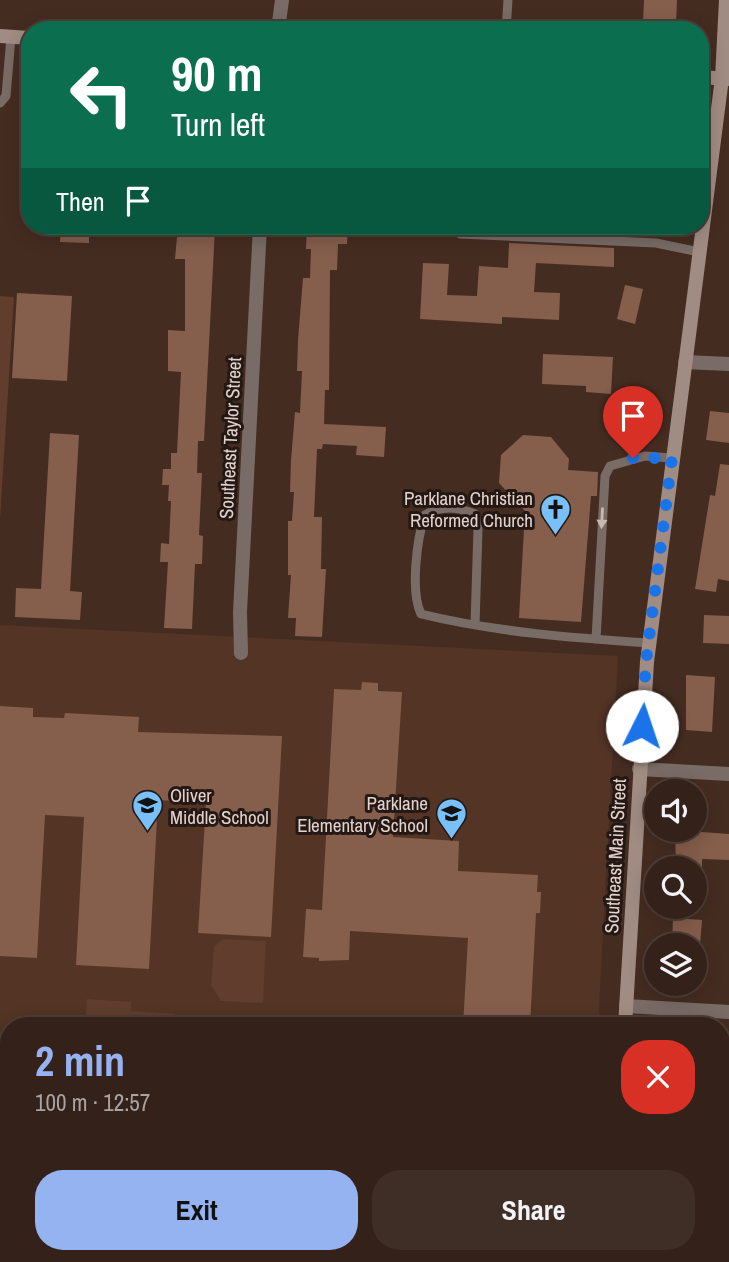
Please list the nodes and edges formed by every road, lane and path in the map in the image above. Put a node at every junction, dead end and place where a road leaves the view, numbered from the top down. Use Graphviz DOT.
graph roads {
  1 [pos="282,0"];
  2 [pos="508,0"];
  3 [pos="726,0"];
  4 [pos="279,21"];
  5 [pos="507,21"];
  6 [pos="5,36"];
  7 [pos="725,79"];
  8 [pos="0,103"];
  9 [pos="709,185"];
  10 [pos="260,235"];
  11 [pos="499,235"];
  12 [pos="702,235"];
  13 [pos="699,252"];
  14 [pos="685,362"];
  15 [pos="729,364"];
  16 [pos="672,458"];
  17 [pos="475,625"];
  18 [pos="596,639"];
  19 [pos="649,643"];
  20 [pos="242,653"];
  21 [pos="639,769"];
  22 [pos="729,774"];
  23 [pos="626,1006"];
  24 [pos="729,1012"];
  25 [pos="625,1017"];
  1 -- 4 [label="street"];
  2 -- 5 [label="lane"];
  3 -- 7 [label="street, Southeast Main Street"];
  6 -- 8 [label="lane"];
  7 -- 9 [label="street, Southeast Main Street"];
  10 -- 20 [label="street, Southeast Taylor Street"];
  11 -- 13 [label="lane"];
  12 -- 13 [label="street, Southeast Main Street"];
  13 -- 14 [label="street, Southeast Main Street"];
  14 -- 15 [label="street"];
  14 -- 16 [label="street, Southeast Main Street"];
  16 -- 18 [label="lane, one-way"];
  16 -- 19 [label="street, Southeast Main Street"];
  17 -- 17 [label="lane"];
  17 -- 18 [label="lane"];
  18 -- 19 [label="lane"];
  19 -- 21 [label="street, Southeast Main Street"];
  21 -- 22 [label="street"];
  21 -- 23 [label="street, Southeast Main Street"];
  23 -- 24 [label="street"];
  23 -- 25 [label="street, Southeast Main Street"];
}
